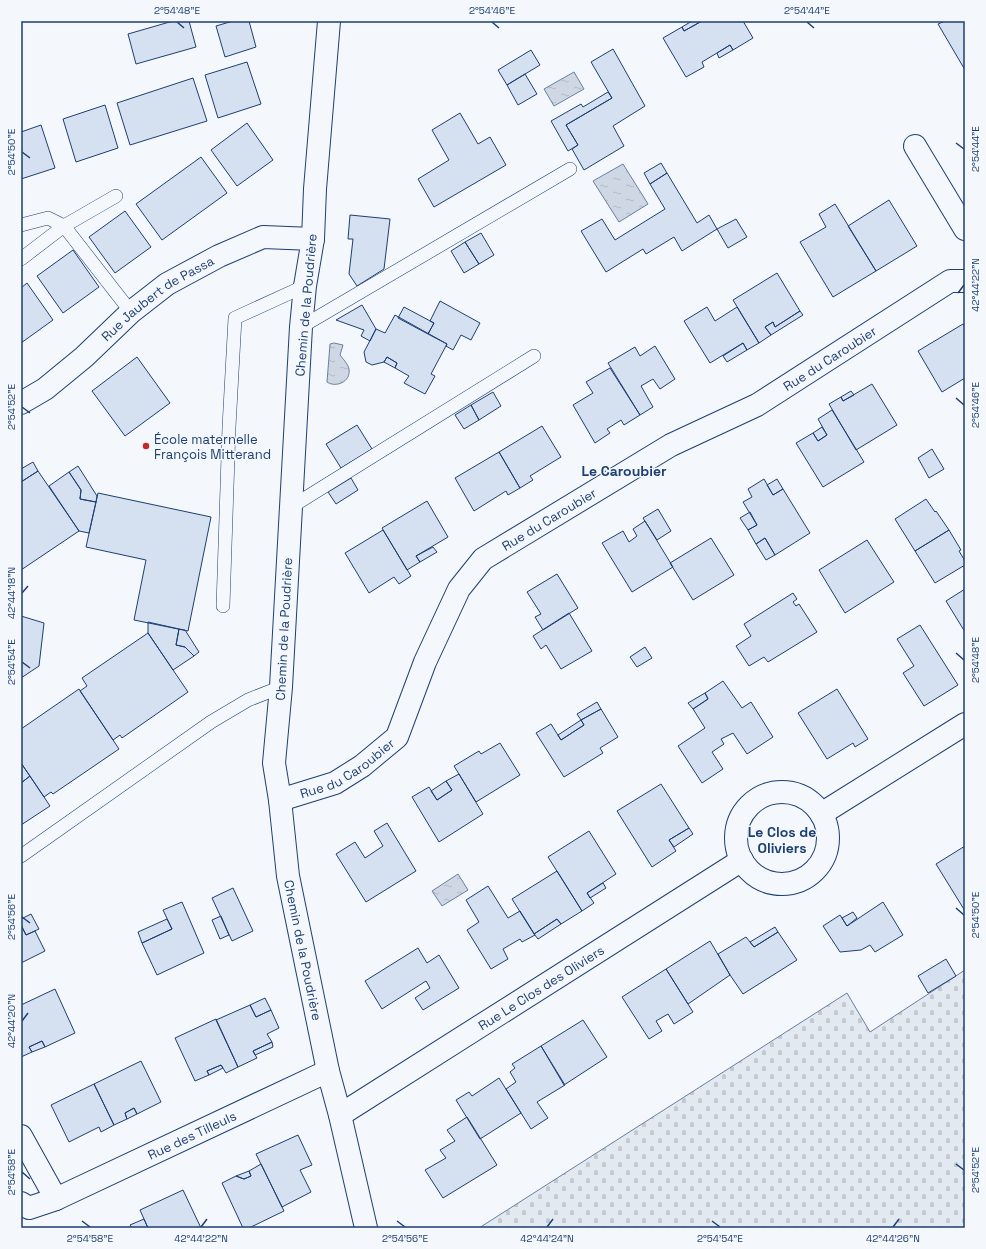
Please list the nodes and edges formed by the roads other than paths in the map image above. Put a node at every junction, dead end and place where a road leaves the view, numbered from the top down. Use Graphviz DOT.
graph roads {
  1 [pos="328,21"];
  2 [pos="915,146"];
  3 [pos="570,169"];
  4 [pos="116,196"];
  5 [pos="21,225"];
  6 [pos="964,225"];
  7 [pos="64,226"];
  8 [pos="313,239"];
  9 [pos="21,259"];
  10 [pos="965,281"];
  11 [pos="305,286"];
  12 [pos="131,312"];
  13 [pos="302,327"];
  14 [pos="534,356"];
  15 [pos="21,403"];
  16 [pos="291,507"];
  17 [pos="223,606"];
  18 [pos="281,687"];
  19 [pos="965,724"];
  20 [pos="280,800"];
  21 [pos="822,814"];
  22 [pos="21,856"];
  23 [pos="742,860"];
  24 [pos="328,1071"];
  25 [pos="340,1115"];
  26 [pos="21,1136"];
  27 [pos="56,1199"];
  28 [pos="21,1204"];
  29 [pos="366,1228"];
  1 -- 8 [label="street, Chemin de la Poudrière"];
  2 -- 6 [label="street"];
  3 -- 13 [label="lane"];
  4 -- 7 [label="lane"];
  5 -- 7 [label="lane"];
  7 -- 9 [label="lane"];
  7 -- 12 [label="lane"];
  8 -- 11 [label="street, Chemin de la Poudrière"];
  8 -- 12 [label="street, Rue Jaubert de Passa"];
  10 -- 20 [label="street, Rue du Caroubier"];
  11 -- 13 [label="street, Chemin de la Poudrière"];
  11 -- 17 [label="lane"];
  12 -- 15 [label="street, Rue Jaubert de Passa"];
  13 -- 16 [label="street, Chemin de la Poudrière"];
  14 -- 16 [label="lane"];
  16 -- 18 [label="street, Chemin de la Poudrière"];
  18 -- 20 [label="street, Chemin de la Poudrière"];
  18 -- 22 [label="lane"];
  19 -- 21 [label="street"];
  20 -- 24 [label="street, Chemin de la Poudrière"];
  21 -- 23 [label="street"];
  21 -- 23 [label="street"];
  23 -- 25 [label="street, Rue Le Clos des Oliviers"];
  24 -- 25 [label="street, Chemin de la Poudrière"];
  24 -- 27 [label="street, Rue des Tilleuls"];
  25 -- 29 [label="street, Chemin de la Poudrière"];
  26 -- 27 [label="street"];
  27 -- 28 [label="street, Rue des Tilleuls"];
}
